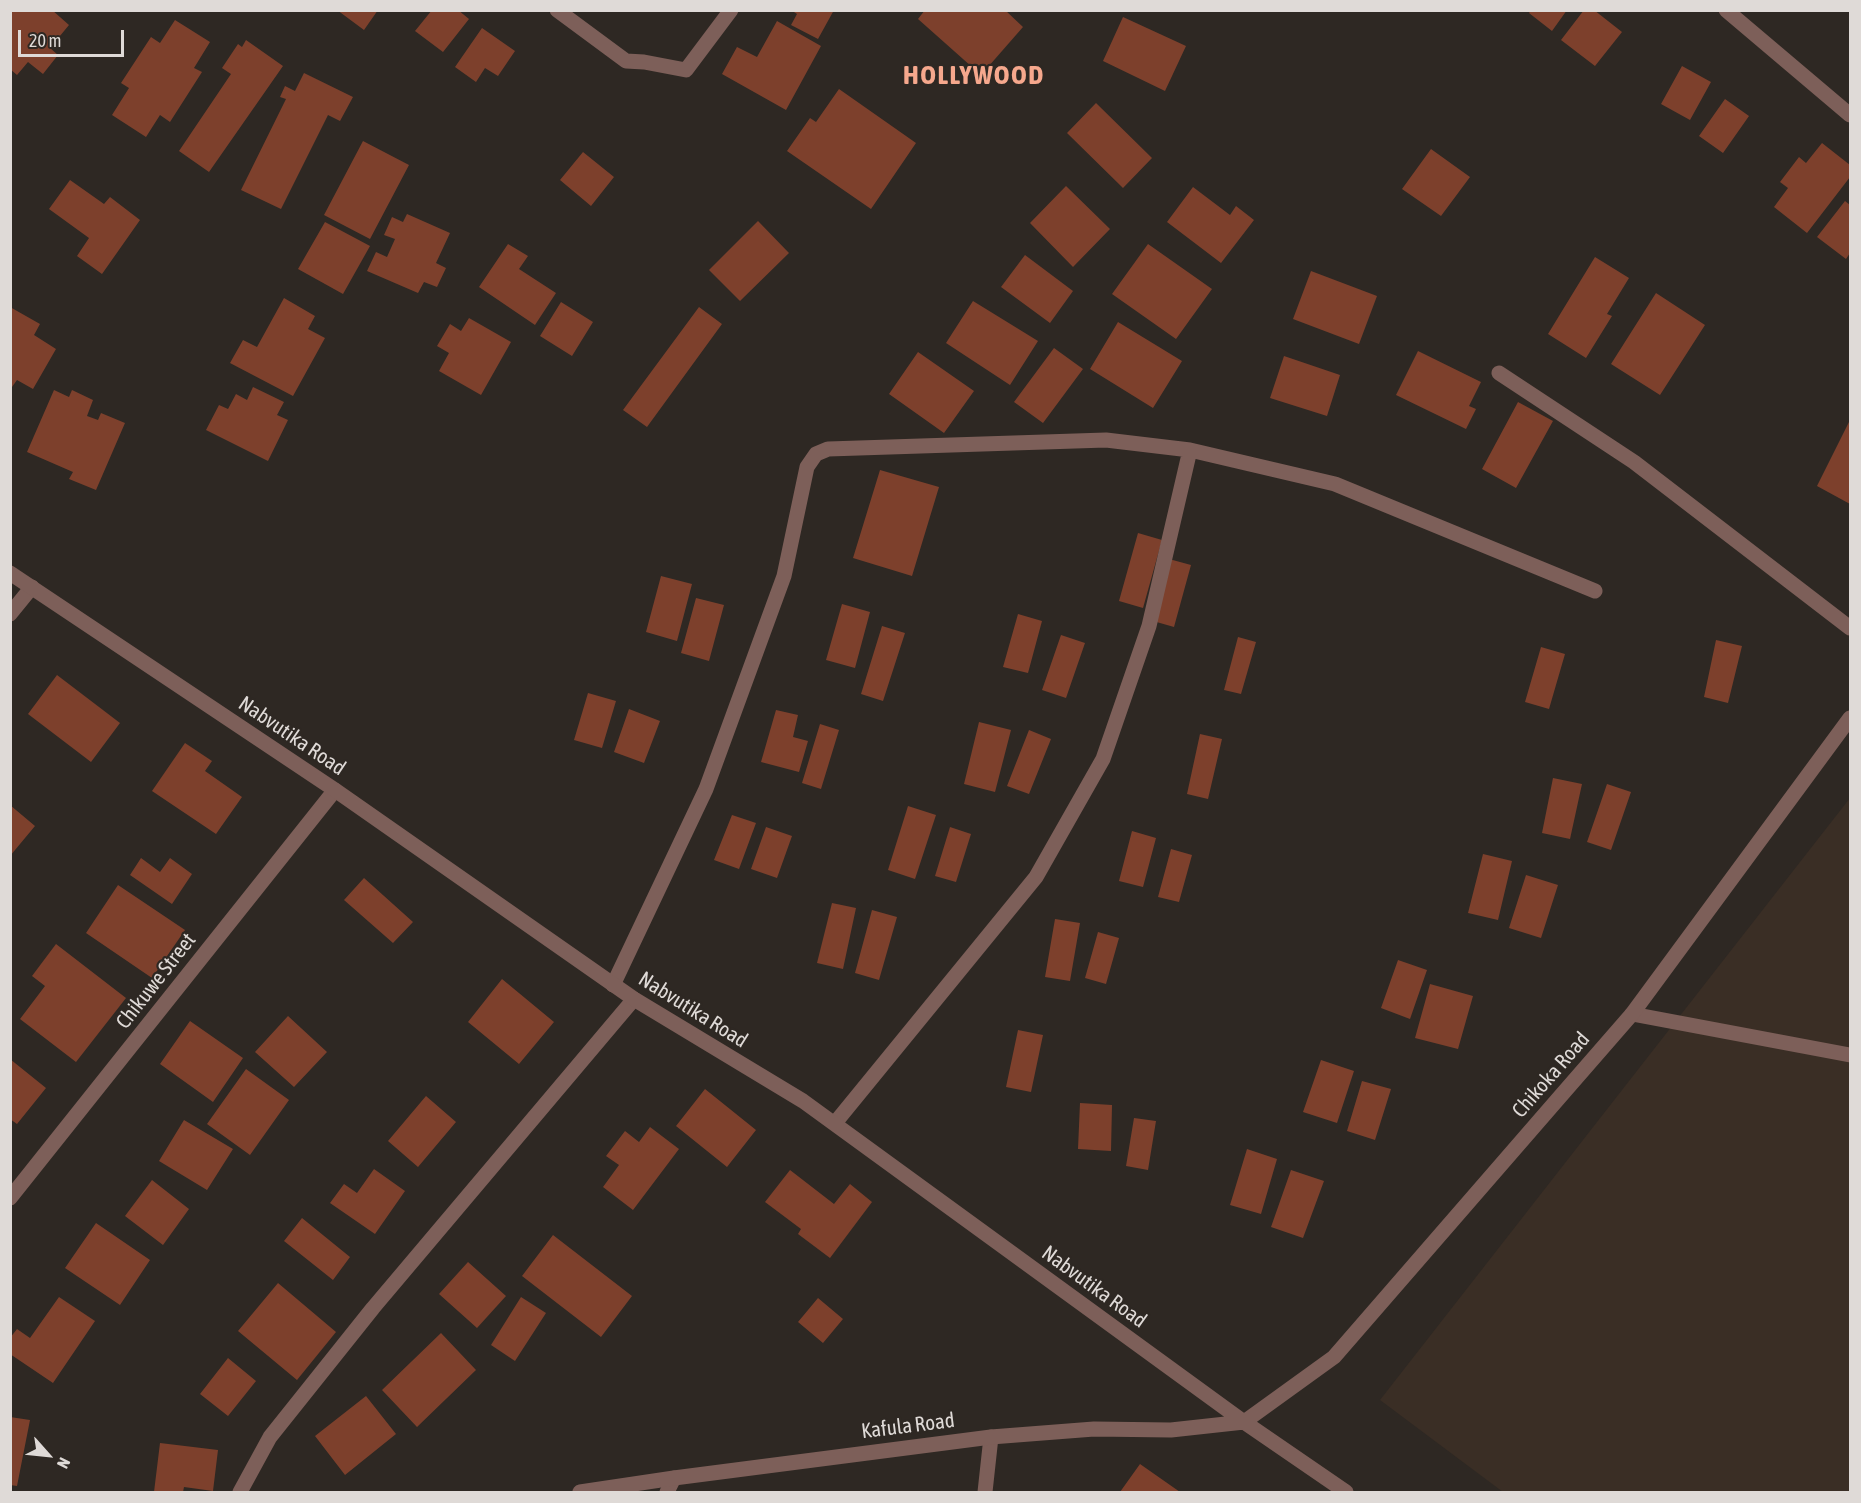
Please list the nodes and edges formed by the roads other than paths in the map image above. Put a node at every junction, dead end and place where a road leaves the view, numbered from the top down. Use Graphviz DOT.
graph roads {
  1 [pos="557,10"];
  2 [pos="731,10"];
  3 [pos="1726,10"];
  4 [pos="1851,116"];
  5 [pos="1499,373"];
  6 [pos="1190,450"];
  7 [pos="10,573"];
  8 [pos="32,587"];
  9 [pos="1595,591"];
  10 [pos="10,614"];
  11 [pos="1851,628"];
  12 [pos="1851,718"];
  13 [pos="335,790"];
  14 [pos="613,985"];
  15 [pos="634,999"];
  16 [pos="1632,1014"];
  17 [pos="1851,1055"];
  18 [pos="835,1123"];
  19 [pos="10,1198"];
  20 [pos="1244,1422"];
  21 [pos="991,1437"];
  22 [pos="674,1478"];
  23 [pos="240,1492"];
  24 [pos="580,1492"];
  25 [pos="667,1492"];
  26 [pos="985,1492"];
  27 [pos="1346,1492"];
  1 -- 2 [label="street"];
  3 -- 4 [label="street"];
  5 -- 11 [label="street"];
  6 -- 9 [label="street"];
  6 -- 14 [label="street"];
  6 -- 18 [label="street"];
  7 -- 8 [label="street, Nabvutika Road"];
  8 -- 10 [label="street"];
  8 -- 13 [label="street, Nabvutika Road"];
  12 -- 16 [label="street, Chikoka Road"];
  13 -- 14 [label="street, Nabvutika Road"];
  13 -- 19 [label="street, Chikuwe Street"];
  14 -- 15 [label="street, Nabvutika Road"];
  15 -- 18 [label="street, Nabvutika Road"];
  15 -- 23 [label="street"];
  16 -- 17 [label="street"];
  16 -- 20 [label="street, Chikoka Road"];
  18 -- 20 [label="street, Nabvutika Road"];
  20 -- 21 [label="street, Kafula Road"];
  20 -- 27 [label="street, Nabvutika Road"];
  21 -- 22 [label="street, Kafula Road"];
  21 -- 26 [label="street"];
  22 -- 24 [label="street, Kafula Road"];
  22 -- 25 [label="street"];
}
